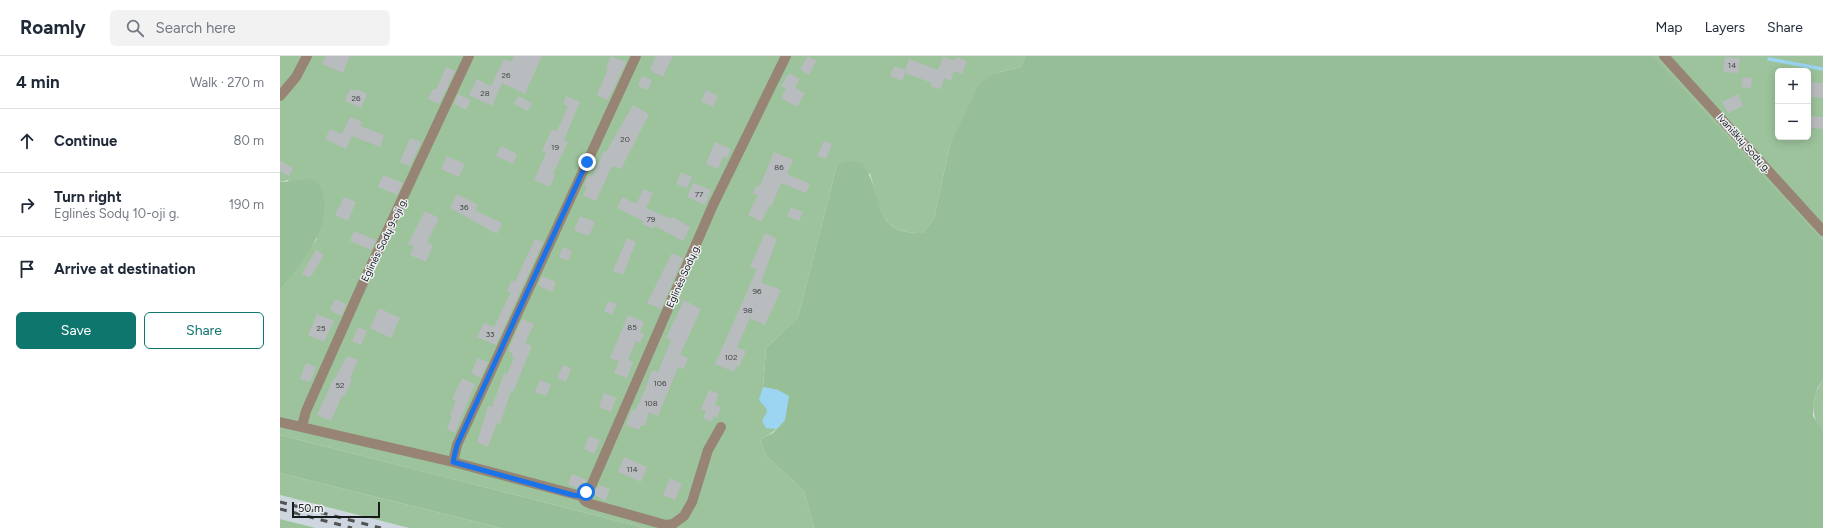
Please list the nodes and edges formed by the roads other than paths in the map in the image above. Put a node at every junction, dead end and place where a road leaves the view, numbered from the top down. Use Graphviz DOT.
graph roads {
  1 [pos="307,56"];
  2 [pos="469,56"];
  3 [pos="636,56"];
  4 [pos="786,56"];
  5 [pos="1664,56"];
  6 [pos="280,96"];
  7 [pos="1823,231"];
  8 [pos="280,422"];
  9 [pos="302,426"];
  10 [pos="721,427"];
  11 [pos="453,462"];
  12 [pos="581,496"];
  1 -- 6 [label="street"];
  2 -- 9 [label="street, Eglinės Sodų 9-oji g."];
  3 -- 11 [label="street"];
  4 -- 12 [label="street, Eglinės Sodų g."];
  5 -- 7 [label="street, Ivaniškių Sodų g."];
  8 -- 9 [label="street"];
  9 -- 11 [label="street"];
  10 -- 12 [label="street"];
  11 -- 12 [label="street"];
}
